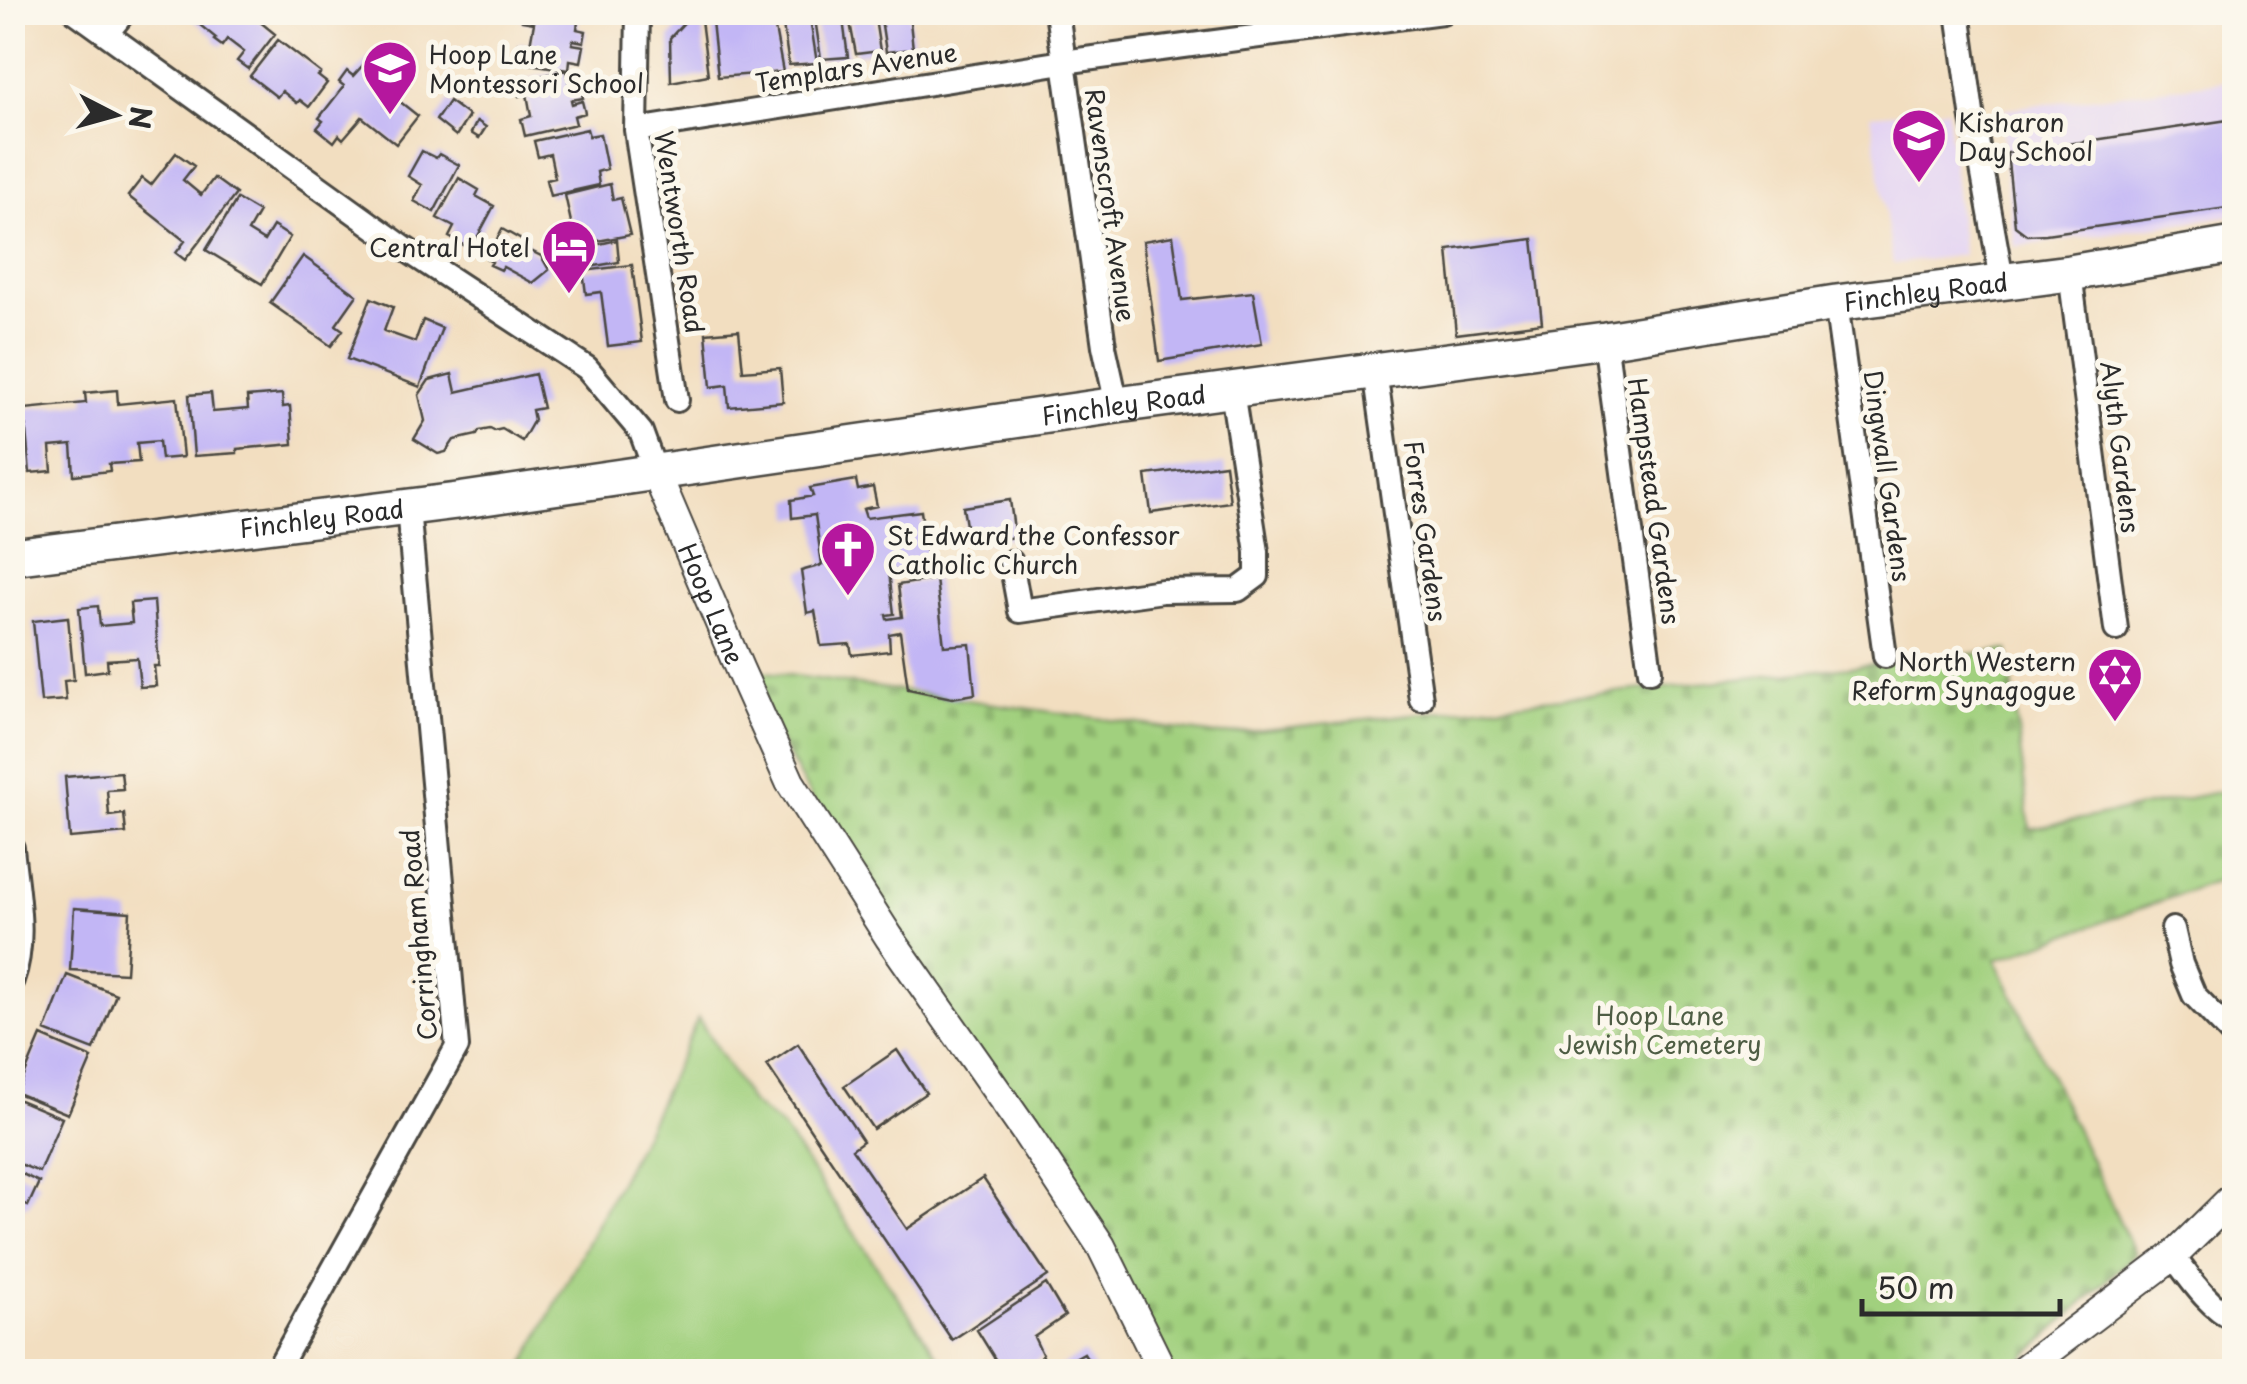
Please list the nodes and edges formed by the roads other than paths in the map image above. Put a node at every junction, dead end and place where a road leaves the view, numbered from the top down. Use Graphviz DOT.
graph roads {
  1 [pos="76,12"];
  2 [pos="124,12"];
  3 [pos="638,12"];
  4 [pos="1057,12"];
  5 [pos="1442,12"];
  6 [pos="1958,12"];
  7 [pos="1368,18"];
  8 [pos="107,33"];
  9 [pos="1063,62"];
  10 [pos="636,130"];
  11 [pos="2234,245"];
  12 [pos="2070,273"];
  13 [pos="2002,280"];
  14 [pos="1836,303"];
  15 [pos="1605,340"];
  16 [pos="1375,370"];
  17 [pos="1232,390"];
  18 [pos="677,400"];
  19 [pos="1117,405"];
  20 [pos="656,473"];
  21 [pos="408,508"];
  22 [pos="12,557"];
  23 [pos="1011,562"];
  24 [pos="2116,629"];
  25 [pos="1885,656"];
  26 [pos="1650,671"];
  27 [pos="1422,699"];
  28 [pos="12,848"];
  29 [pos="2173,929"];
  30 [pos="12,980"];
  31 [pos="2234,1036"];
  32 [pos="2234,1196"];
  33 [pos="2173,1256"];
  34 [pos="2234,1319"];
  35 [pos="276,1372"];
  36 [pos="1162,1372"];
  37 [pos="2020,1372"];
  1 -- 8 [label="street, Hoop Lane"];
  2 -- 8 [label="street"];
  3 -- 10 [label="street, Wentworth Road"];
  4 -- 9 [label="street, Ravenscroft Avenue"];
  5 -- 7 [label="street, Templars Avenue"];
  6 -- 13 [label="street"];
  7 -- 9 [label="street, Templars Avenue"];
  8 -- 20 [label="street, Hoop Lane"];
  9 -- 10 [label="street, Templars Avenue"];
  9 -- 19 [label="street, Ravenscroft Avenue"];
  10 -- 18 [label="street, Wentworth Road"];
  11 -- 12 [label="main road, Finchley Road"];
  12 -- 13 [label="main road, Finchley Road"];
  12 -- 24 [label="street, Alyth Gardens"];
  13 -- 14 [label="main road, Finchley Road"];
  14 -- 15 [label="main road, Finchley Road"];
  14 -- 25 [label="street, Dingwall Gardens"];
  15 -- 16 [label="main road, Finchley Road"];
  15 -- 26 [label="street, Hampstead Gardens"];
  16 -- 17 [label="main road, Finchley Road"];
  16 -- 27 [label="street, Forres Gardens"];
  17 -- 19 [label="main road, Finchley Road"];
  17 -- 23 [label="street"];
  19 -- 20 [label="main road, Finchley Road"];
  20 -- 21 [label="main road, Finchley Road"];
  20 -- 36 [label="street, Hoop Lane"];
  21 -- 22 [label="main road, Finchley Road"];
  21 -- 35 [label="street, Corringham Road"];
  28 -- 30 [label="street"];
  29 -- 31 [label="street"];
  32 -- 33 [label="street"];
  33 -- 34 [label="street"];
  33 -- 37 [label="street"];
}
